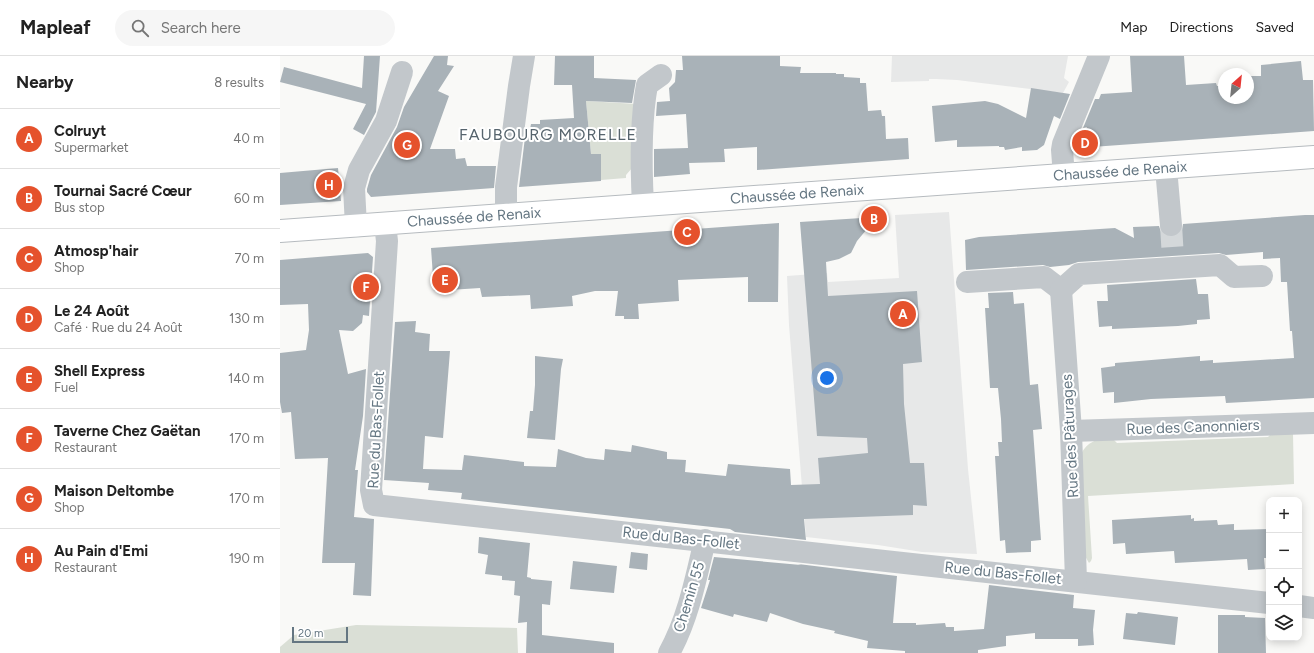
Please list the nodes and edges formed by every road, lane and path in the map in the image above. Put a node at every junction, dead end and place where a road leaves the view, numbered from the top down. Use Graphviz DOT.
graph roads {
  1 [pos="524,56"];
  2 [pos="1099,56"];
  3 [pos="402,72"];
  4 [pos="661,75"];
  5 [pos="1314,157"];
  6 [pos="1166,168"];
  7 [pos="1064,176"];
  8 [pos="643,205"];
  9 [pos="506,215"];
  10 [pos="385,224"];
  11 [pos="1172,225"];
  12 [pos="356,226"];
  13 [pos="280,231"];
  14 [pos="1262,276"];
  15 [pos="967,282"];
  16 [pos="1061,290"];
  17 [pos="1314,423"];
  18 [pos="1071,431"];
  19 [pos="705,540"];
  20 [pos="1076,581"];
  21 [pos="1266,603"];
  22 [pos="1302,606"];
  23 [pos="1314,608"];
  24 [pos="669,653"];
  1 -- 9 [label="street"];
  2 -- 7 [label="street"];
  3 -- 12 [label="street"];
  4 -- 8 [label="street"];
  5 -- 6 [label="main road, Chaussée de Renaix"];
  6 -- 7 [label="main road, Chaussée de Renaix"];
  6 -- 11 [label="street"];
  7 -- 8 [label="main road, Chaussée de Renaix"];
  8 -- 9 [label="main road, Chaussée de Renaix"];
  9 -- 10 [label="main road, Chaussée de Renaix"];
  10 -- 12 [label="main road, Chaussée de Renaix"];
  10 -- 19 [label="street, Rue du Bas-Follet"];
  12 -- 13 [label="main road, Chaussée de Renaix"];
  14 -- 16 [label="street"];
  15 -- 16 [label="street"];
  16 -- 18 [label="street, Rue des Pâturages"];
  17 -- 18 [label="street, Rue des Canonniers"];
  18 -- 20 [label="street, Rue des Pâturages"];
  19 -- 20 [label="street, Rue du Bas-Follet"];
  19 -- 24 [label="street, Chemin 55"];
  20 -- 21 [label="street, Rue du Bas-Follet"];
  22 -- 23 [label="street"];
}
